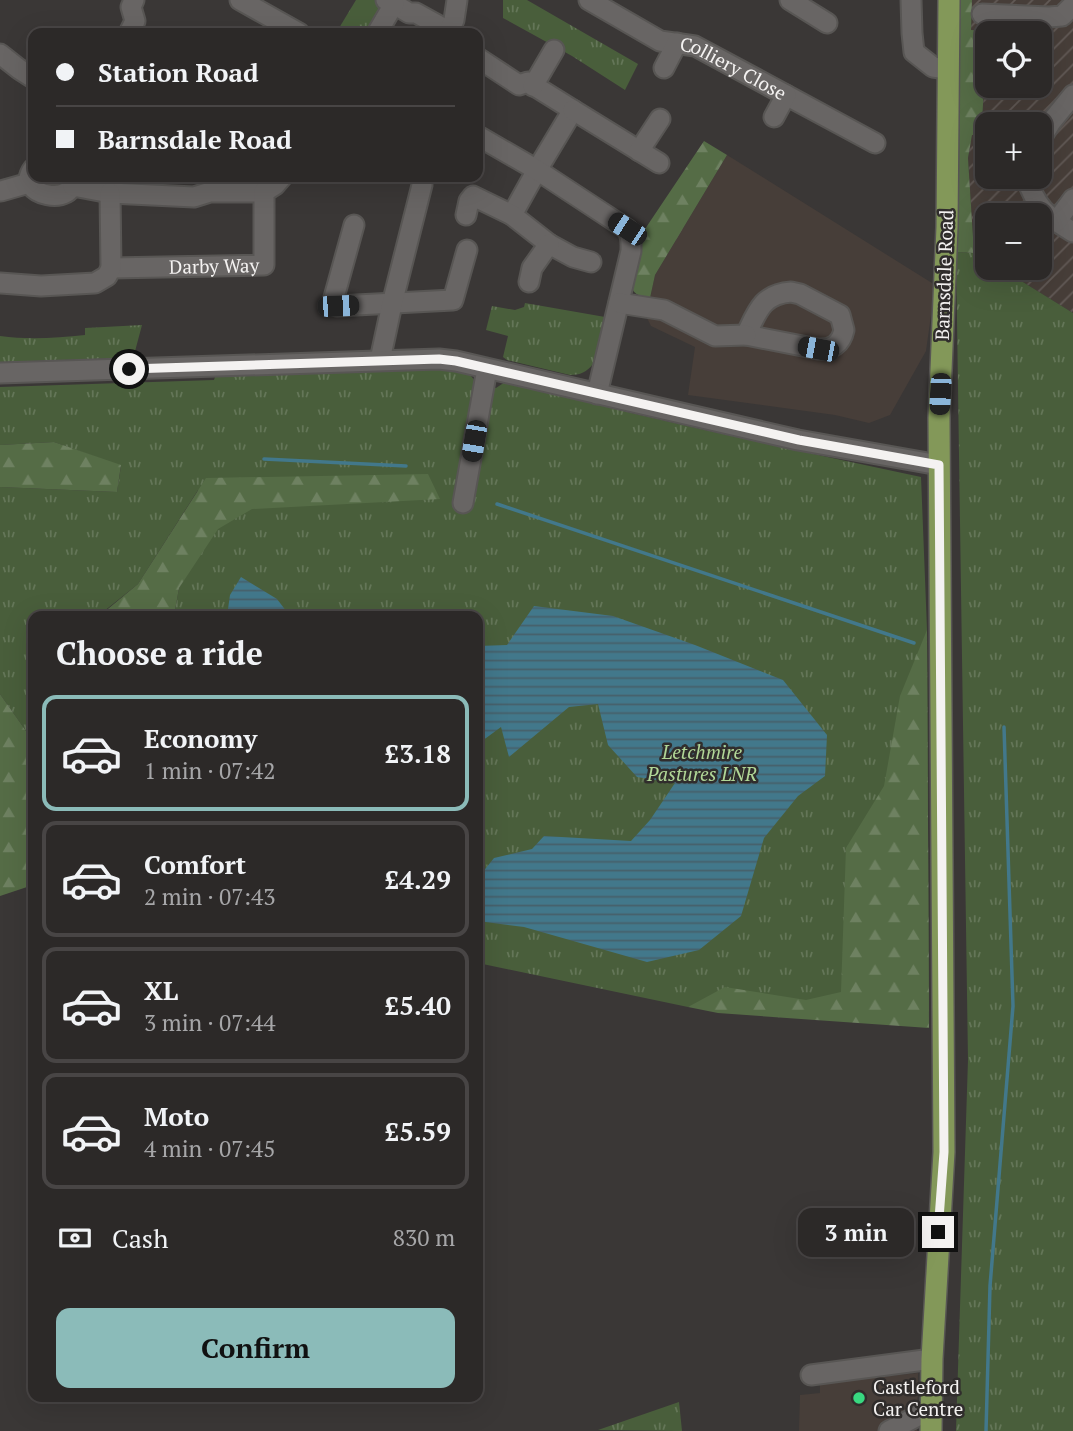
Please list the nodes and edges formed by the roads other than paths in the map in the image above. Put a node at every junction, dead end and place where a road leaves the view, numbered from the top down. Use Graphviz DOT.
graph roads {
  1 [pos="240,0"];
  2 [pos="457,0"];
  3 [pos="589,0"];
  4 [pos="790,0"];
  5 [pos="911,0"];
  6 [pos="949,0"];
  7 [pos="127,2"];
  8 [pos="390,2"];
  9 [pos="1073,5"];
  10 [pos="982,14"];
  11 [pos="827,23"];
  12 [pos="132,28"];
  13 [pos="290,28"];
  14 [pos="379,28"];
  15 [pos="443,28"];
  16 [pos="450,28"];
  17 [pos="677,43"];
  18 [pos="554,50"];
  19 [pos="0,54"];
  20 [pos="483,61"];
  21 [pos="664,68"];
  22 [pos="947,69"];
  23 [pos="28,75"];
  24 [pos="533,86"];
  25 [pos="786,95"];
  26 [pos="1073,95"];
  27 [pos="573,110"];
  28 [pos="774,117"];
  29 [pos="660,119"];
  30 [pos="1052,121"];
  31 [pos="483,139"];
  32 [pos="875,143"];
  33 [pos="639,151"];
  34 [pos="659,163"];
  35 [pos="537,170"];
  36 [pos="28,177"];
  37 [pos="32,182"];
  38 [pos="73,182"];
  39 [pos="76,182"];
  40 [pos="278,182"];
  41 [pos="422,185"];
  42 [pos="1031,189"];
  43 [pos="0,191"];
  44 [pos="264,192"];
  45 [pos="110,194"];
  46 [pos="1073,199"];
  47 [pos="466,215"];
  48 [pos="512,215"];
  49 [pos="354,225"];
  50 [pos="1064,227"];
  51 [pos="549,244"];
  52 [pos="467,250"];
  53 [pos="591,262"];
  54 [pos="111,268"];
  55 [pos="529,282"];
  56 [pos="0,283"];
  57 [pos="619,303"];
  58 [pos="392,304"];
  59 [pos="746,335"];
  60 [pos="380,359"];
  61 [pos="487,369"];
  62 [pos="0,373"];
  63 [pos="597,394"];
  64 [pos="939,465"];
  65 [pos="463,503"];
  66 [pos="932,1359"];
  67 [pos="811,1375"];
  68 [pos="931,1409"];
  69 [pos="889,1431"];
  70 [pos="932,1431"];
  1 -- 13 [label="street"];
  2 -- 16 [label="street"];
  3 -- 17 [label="street, Colliery Close"];
  4 -- 11 [label="street"];
  5 -- 22 [label="street"];
  6 -- 22 [label="main road, Barnsdale Road"];
  7 -- 12 [label="street"];
  8 -- 14 [label="street"];
  8 -- 15 [label="street"];
  9 -- 10 [label="street"];
  17 -- 21 [label="street"];
  17 -- 25 [label="street, Colliery Close"];
  18 -- 24 [label="street"];
  19 -- 23 [label="street"];
  20 -- 24 [label="street"];
  22 -- 64 [label="main road, Barnsdale Road"];
  24 -- 27 [label="street"];
  25 -- 28 [label="street"];
  25 -- 32 [label="street, Colliery Close"];
  26 -- 30 [label="street"];
  27 -- 33 [label="street"];
  27 -- 35 [label="street"];
  29 -- 33 [label="street"];
  31 -- 35 [label="street"];
  33 -- 34 [label="street"];
  35 -- 48 [label="street"];
  35 -- 57 [label="street"];
  36 -- 43 [label="street"];
  37 -- 38 [label="street"];
  39 -- 45 [label="street"];
  40 -- 44 [label="street"];
  41 -- 58 [label="street"];
  42 -- 50 [label="street"];
  44 -- 45 [label="street"];
  44 -- 54 [label="street, Darby Way"];
  45 -- 54 [label="street"];
  46 -- 50 [label="street"];
  47 -- 48 [label="street"];
  48 -- 51 [label="street"];
  49 -- 58 [label="street"];
  51 -- 53 [label="street"];
  51 -- 55 [label="street"];
  52 -- 58 [label="street"];
  54 -- 56 [label="street"];
  57 -- 59 [label="street"];
  57 -- 63 [label="street"];
  58 -- 60 [label="street"];
  59 -- 59 [label="street"];
  60 -- 61 [label="street"];
  60 -- 62 [label="street"];
  61 -- 63 [label="street"];
  61 -- 65 [label="street"];
  63 -- 64 [label="street"];
  64 -- 66 [label="main road, Barnsdale Road"];
  66 -- 67 [label="street"];
  66 -- 68 [label="main road, Barnsdale Road"];
  68 -- 69 [label="street"];
  68 -- 70 [label="main road, Barnsdale Road"];
}
